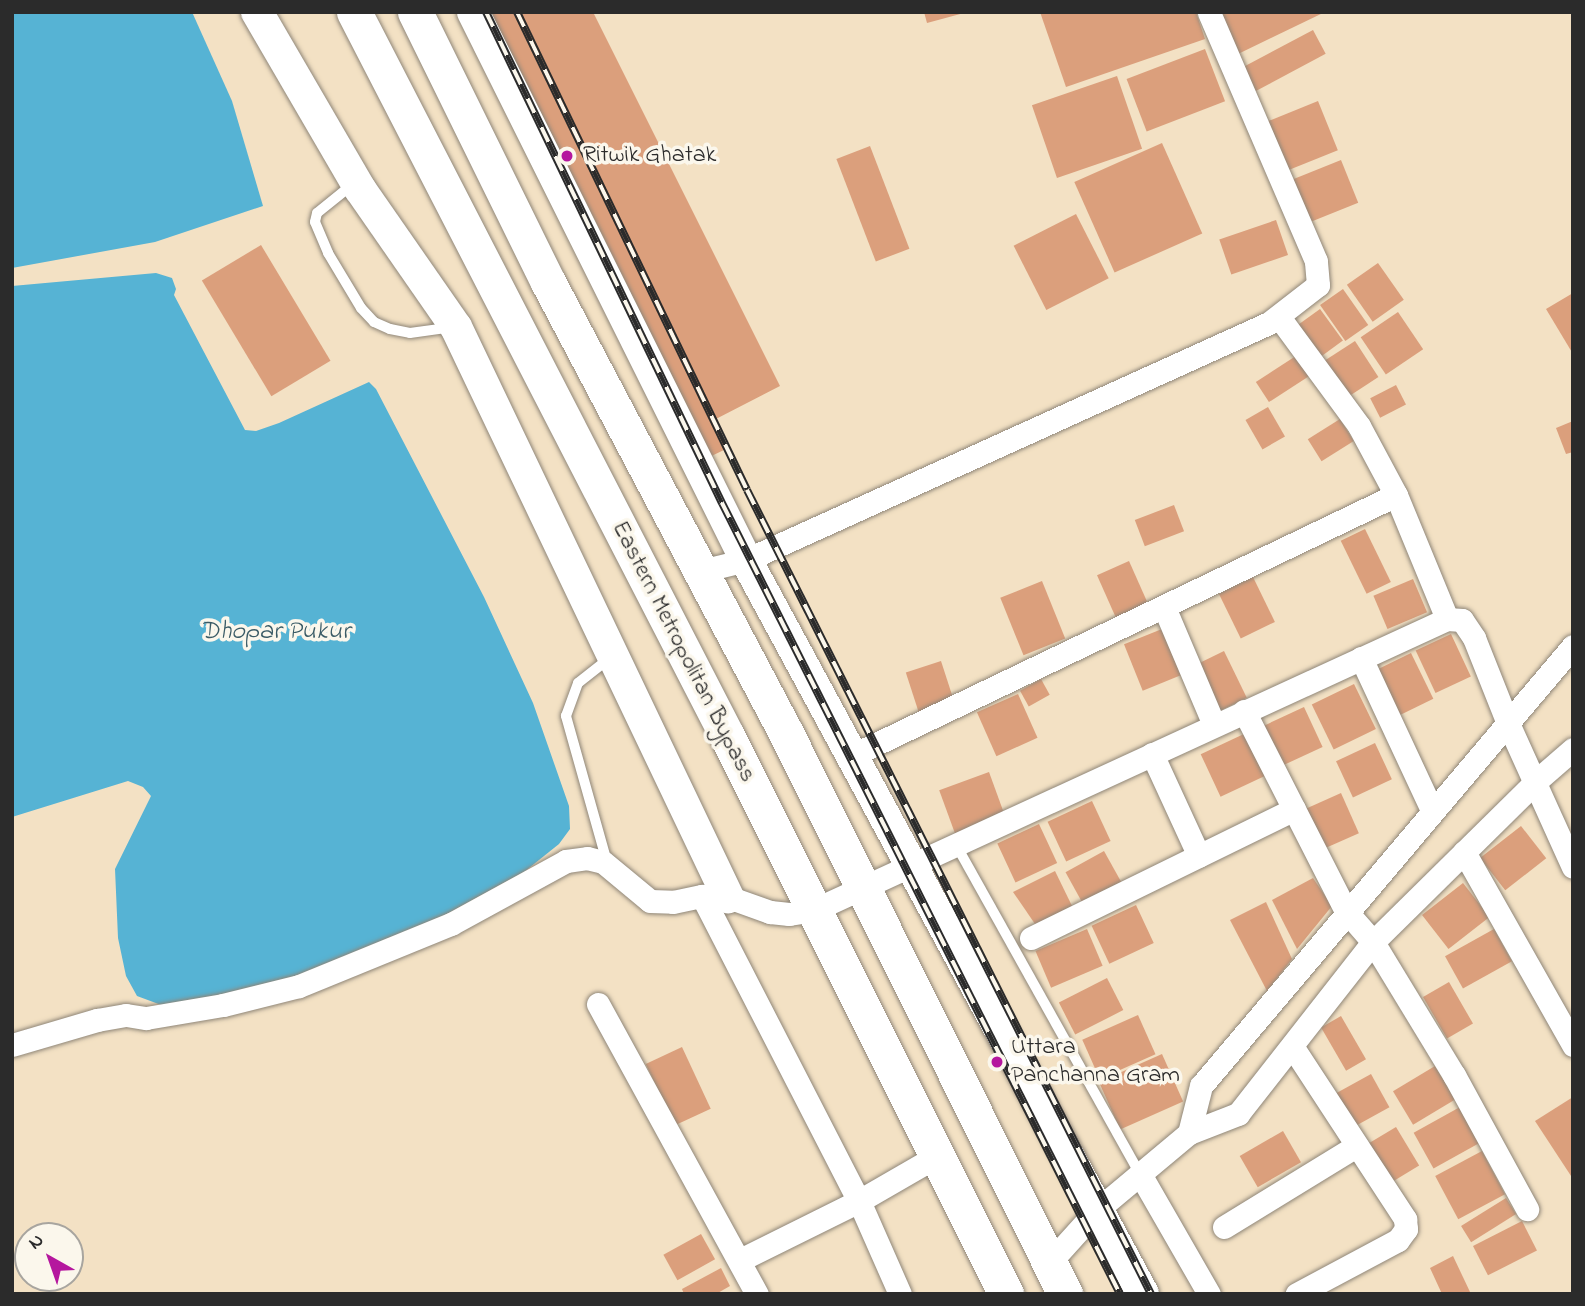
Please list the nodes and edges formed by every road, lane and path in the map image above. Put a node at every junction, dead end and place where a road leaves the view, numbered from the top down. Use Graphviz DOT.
graph roads {
  1 [pos="257,12"];
  2 [pos="354,12"];
  3 [pos="415,12"];
  4 [pos="473,12"];
  5 [pos="1209,12"];
  6 [pos="356,182"];
  7 [pos="1279,317"];
  8 [pos="456,327"];
  9 [pos="1396,495"];
  10 [pos="746,560"];
  11 [pos="701,571"];
  12 [pos="1164,607"];
  13 [pos="1447,619"];
  14 [pos="1573,646"];
  15 [pos="614,655"];
  16 [pos="1361,659"];
  17 [pos="1244,711"];
  18 [pos="1507,721"];
  19 [pos="1214,725"];
  20 [pos="1573,749"];
  21 [pos="1152,754"];
  22 [pos="852,757"];
  23 [pos="1535,782"];
  24 [pos="1294,809"];
  25 [pos="1432,810"];
  26 [pos="955,843"];
  27 [pos="1464,852"];
  28 [pos="1199,856"];
  29 [pos="910,863"];
  30 [pos="608,867"];
  31 [pos="1573,867"];
  32 [pos="862,886"];
  33 [pos="715,896"];
  34 [pos="814,910"];
  35 [pos="1346,911"];
  36 [pos="1031,938"];
  37 [pos="1373,942"];
  38 [pos="598,1004"];
  39 [pos="12,1045"];
  40 [pos="1573,1045"];
  41 [pos="1292,1046"];
  42 [pos="1189,1133"];
  43 [pos="1356,1146"];
  44 [pos="937,1156"];
  45 [pos="1140,1174"];
  46 [pos="859,1201"];
  47 [pos="1527,1209"];
  48 [pos="1097,1210"];
  49 [pos="1224,1227"];
  50 [pos="740,1260"];
  51 [pos="1050,1262"];
  52 [pos="757,1294"];
  53 [pos="900,1294"];
  54 [pos="1006,1294"];
  55 [pos="1065,1294"];
  56 [pos="1143,1294"];
  57 [pos="1209,1294"];
  58 [pos="1297,1294"];
  1 -- 6 [label="street"];
  2 -- 34 [label="main road, Eastern Metropolitan Bypass"];
  3 -- 11 [label="main road"];
  4 -- 10 [label="street"];
  5 -- 7 [label="street"];
  6 -- 8 [label="street"];
  6 -- 8 [label="lane"];
  7 -- 9 [label="street"];
  7 -- 10 [label="street"];
  8 -- 15 [label="street"];
  9 -- 12 [label="street"];
  9 -- 13 [label="street"];
  10 -- 11 [label="street"];
  10 -- 22 [label="street"];
  11 -- 32 [label="main road"];
  12 -- 19 [label="street"];
  12 -- 22 [label="street"];
  13 -- 16 [label="street"];
  13 -- 18 [label="street"];
  14 -- 18 [label="street"];
  15 -- 30 [label="lane"];
  15 -- 33 [label="street"];
  16 -- 17 [label="street"];
  16 -- 25 [label="street"];
  17 -- 19 [label="street"];
  17 -- 24 [label="street"];
  18 -- 23 [label="street"];
  18 -- 25 [label="street"];
  19 -- 21 [label="street"];
  20 -- 23 [label="street"];
  21 -- 26 [label="street"];
  21 -- 28 [label="street"];
  22 -- 29 [label="street"];
  23 -- 27 [label="street"];
  23 -- 31 [label="street"];
  24 -- 28 [label="street"];
  24 -- 35 [label="street"];
  25 -- 35 [label="street"];
  26 -- 29 [label="street"];
  26 -- 45 [label="lane"];
  27 -- 37 [label="street"];
  27 -- 40 [label="street"];
  28 -- 36 [label="street"];
  29 -- 32 [label="street"];
  29 -- 48 [label="street"];
  30 -- 33 [label="street"];
  30 -- 39 [label="street"];
  32 -- 34 [label="street"];
  32 -- 51 [label="main road"];
  33 -- 34 [label="street"];
  33 -- 46 [label="street"];
  34 -- 44 [label="main road, Eastern Metropolitan Bypass"];
  35 -- 37 [label="street"];
  35 -- 42 [label="street"];
  37 -- 41 [label="street"];
  37 -- 47 [label="street"];
  38 -- 50 [label="street"];
  41 -- 42 [label="street"];
  41 -- 43 [label="street"];
  42 -- 45 [label="street"];
  43 -- 49 [label="street"];
  43 -- 58 [label="street"];
  44 -- 46 [label="street"];
  44 -- 54 [label="main road, Eastern Metropolitan Bypass"];
  45 -- 48 [label="street"];
  45 -- 57 [label="street"];
  46 -- 50 [label="street"];
  46 -- 53 [label="street"];
  48 -- 51 [label="street"];
  48 -- 56 [label="street"];
  50 -- 52 [label="street"];
  51 -- 55 [label="main road"];
}
